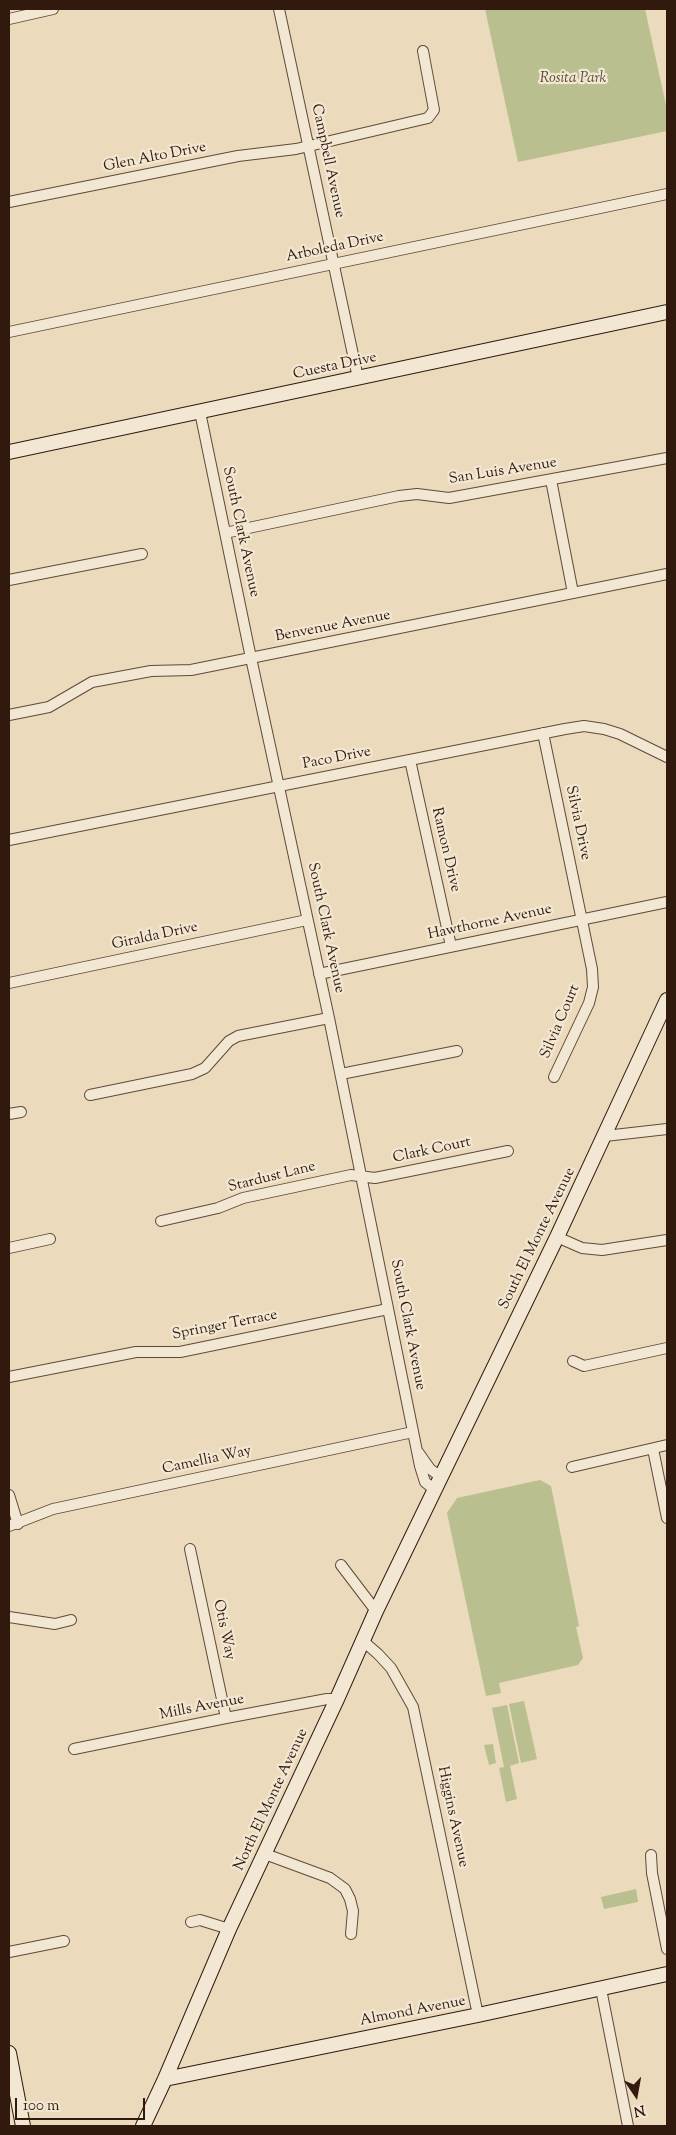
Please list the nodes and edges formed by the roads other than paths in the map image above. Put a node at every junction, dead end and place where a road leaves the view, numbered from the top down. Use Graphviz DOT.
graph roads {
  1 [pos="51,9"];
  2 [pos="280,9"];
  3 [pos="9,18"];
  4 [pos="423,51"];
  5 [pos="308,146"];
  6 [pos="667,194"];
  7 [pos="9,202"];
  8 [pos="333,263"];
  9 [pos="667,312"];
  10 [pos="9,332"];
  11 [pos="358,378"];
  12 [pos="200,412"];
  13 [pos="9,452"];
  14 [pos="667,458"];
  15 [pos="551,480"];
  16 [pos="225,533"];
  17 [pos="142,554"];
  18 [pos="667,574"];
  19 [pos="9,580"];
  20 [pos="573,593"];
  21 [pos="251,658"];
  22 [pos="9,715"];
  23 [pos="543,733"];
  24 [pos="667,757"];
  25 [pos="410,760"];
  26 [pos="279,786"];
  27 [pos="9,840"];
  28 [pos="667,902"];
  29 [pos="307,920"];
  30 [pos="582,920"];
  31 [pos="451,946"];
  32 [pos="319,974"];
  33 [pos="9,983"];
  34 [pos="667,1002"];
  35 [pos="329,1018"];
  36 [pos="457,1051"];
  37 [pos="341,1074"];
  38 [pos="554,1077"];
  39 [pos="90,1095"];
  40 [pos="21,1112"];
  41 [pos="9,1114"];
  42 [pos="667,1129"];
  43 [pos="605,1136"];
  44 [pos="508,1151"];
  45 [pos="362,1176"];
  46 [pos="161,1222"];
  47 [pos="557,1237"];
  48 [pos="50,1239"];
  49 [pos="667,1240"];
  50 [pos="9,1248"];
  51 [pos="388,1308"];
  52 [pos="667,1348"];
  53 [pos="573,1361"];
  54 [pos="9,1377"];
  55 [pos="414,1432"];
  56 [pos="667,1445"];
  57 [pos="653,1449"];
  58 [pos="417,1451"];
  59 [pos="572,1467"];
  60 [pos="441,1477"];
  61 [pos="435,1490"];
  62 [pos="9,1495"];
  63 [pos="667,1518"];
  64 [pos="13,1525"];
  65 [pos="190,1549"];
  66 [pos="341,1565"];
  67 [pos="376,1611"];
  68 [pos="9,1617"];
  69 [pos="71,1620"];
  70 [pos="362,1641"];
  71 [pos="337,1699"];
  72 [pos="226,1718"];
  73 [pos="74,1749"];
  74 [pos="265,1854"];
  75 [pos="651,1855"];
  76 [pos="191,1922"];
  77 [pos="228,1929"];
  78 [pos="351,1934"];
  79 [pos="64,1941"];
  80 [pos="667,1949"];
  81 [pos="9,1952"];
  82 [pos="667,1974"];
  83 [pos="601,1989"];
  84 [pos="478,2015"];
  85 [pos="9,2054"];
  86 [pos="174,2058"];
  87 [pos="211,2069"];
  88 [pos="165,2079"];
  89 [pos="23,2126"];
  90 [pos="143,2126"];
  91 [pos="628,2126"];
  1 -- 3 [label="street"];
  2 -- 5 [label="street, Campbell Avenue"];
  4 -- 5 [label="street, Glen Alto Drive"];
  5 -- 7 [label="street, Glen Alto Drive"];
  5 -- 8 [label="street, Campbell Avenue"];
  6 -- 8 [label="street, Arboleda Drive"];
  8 -- 10 [label="street, Arboleda Drive"];
  8 -- 11 [label="street, Campbell Avenue"];
  9 -- 11 [label="street, Cuesta Drive"];
  11 -- 12 [label="street, Cuesta Drive"];
  12 -- 13 [label="street, Cuesta Drive"];
  12 -- 16 [label="street, South Clark Avenue"];
  14 -- 15 [label="street, San Luis Avenue"];
  15 -- 16 [label="street, San Luis Avenue"];
  15 -- 20 [label="street"];
  16 -- 21 [label="street, South Clark Avenue"];
  17 -- 19 [label="street"];
  18 -- 20 [label="street, Benvenue Avenue"];
  20 -- 21 [label="street, Benvenue Avenue"];
  21 -- 22 [label="street, Benvenue Avenue"];
  21 -- 26 [label="street, South Clark Avenue"];
  23 -- 24 [label="street, Paco Drive"];
  23 -- 25 [label="street, Paco Drive"];
  23 -- 30 [label="street, Silvia Drive"];
  25 -- 26 [label="street, Paco Drive"];
  25 -- 31 [label="street, Ramon Drive"];
  26 -- 27 [label="street, Paco Drive"];
  26 -- 29 [label="street, South Clark Avenue"];
  28 -- 30 [label="street, Hawthorne Avenue"];
  29 -- 32 [label="street, South Clark Avenue"];
  29 -- 33 [label="street, Giralda Drive"];
  30 -- 31 [label="street, Hawthorne Avenue"];
  30 -- 38 [label="street, Silvia Court"];
  31 -- 32 [label="street, Hawthorne Avenue"];
  32 -- 35 [label="street, South Clark Avenue"];
  34 -- 43 [label="street, South El Monte Avenue"];
  35 -- 37 [label="street, South Clark Avenue"];
  35 -- 39 [label="street"];
  36 -- 37 [label="street"];
  37 -- 45 [label="street, South Clark Avenue"];
  40 -- 41 [label="street"];
  42 -- 43 [label="street"];
  43 -- 47 [label="street, South El Monte Avenue"];
  44 -- 45 [label="street, Clark Court"];
  45 -- 46 [label="street, Stardust Lane"];
  45 -- 51 [label="street, South Clark Avenue"];
  47 -- 49 [label="street"];
  47 -- 60 [label="street, South El Monte Avenue"];
  48 -- 50 [label="street"];
  51 -- 54 [label="street, Springer Terrace"];
  51 -- 55 [label="street, South Clark Avenue"];
  52 -- 53 [label="street"];
  55 -- 58 [label="street, South Clark Avenue"];
  55 -- 64 [label="street, Camellia Way"];
  56 -- 57 [label="street"];
  57 -- 59 [label="street"];
  57 -- 63 [label="street"];
  58 -- 60 [label="street, South Clark Avenue"];
  58 -- 61 [label="street, South Clark Avenue"];
  60 -- 61 [label="street, South El Monte Avenue"];
  61 -- 67 [label="street, North El Monte Avenue"];
  62 -- 64 [label="street"];
  65 -- 72 [label="street, Otis Way"];
  66 -- 67 [label="street"];
  67 -- 70 [label="street, North El Monte Avenue"];
  68 -- 69 [label="street"];
  70 -- 71 [label="street, North El Monte Avenue"];
  70 -- 84 [label="street, Higgins Avenue"];
  71 -- 72 [label="street, Mills Avenue"];
  71 -- 74 [label="street, North El Monte Avenue"];
  72 -- 73 [label="street, Mills Avenue"];
  74 -- 77 [label="street, North El Monte Avenue"];
  74 -- 78 [label="street"];
  75 -- 80 [label="street"];
  76 -- 77 [label="street"];
  77 -- 86 [label="street, North El Monte Avenue"];
  79 -- 81 [label="street"];
  82 -- 83 [label="street, Almond Avenue"];
  83 -- 84 [label="street, Almond Avenue"];
  83 -- 91 [label="street"];
  84 -- 87 [label="street, Almond Avenue"];
  85 -- 89 [label="street"];
  86 -- 87 [label="street"];
  86 -- 88 [label="street, North El Monte Avenue"];
  87 -- 88 [label="street, Almond Avenue"];
  88 -- 90 [label="street, North El Monte Avenue"];
}
